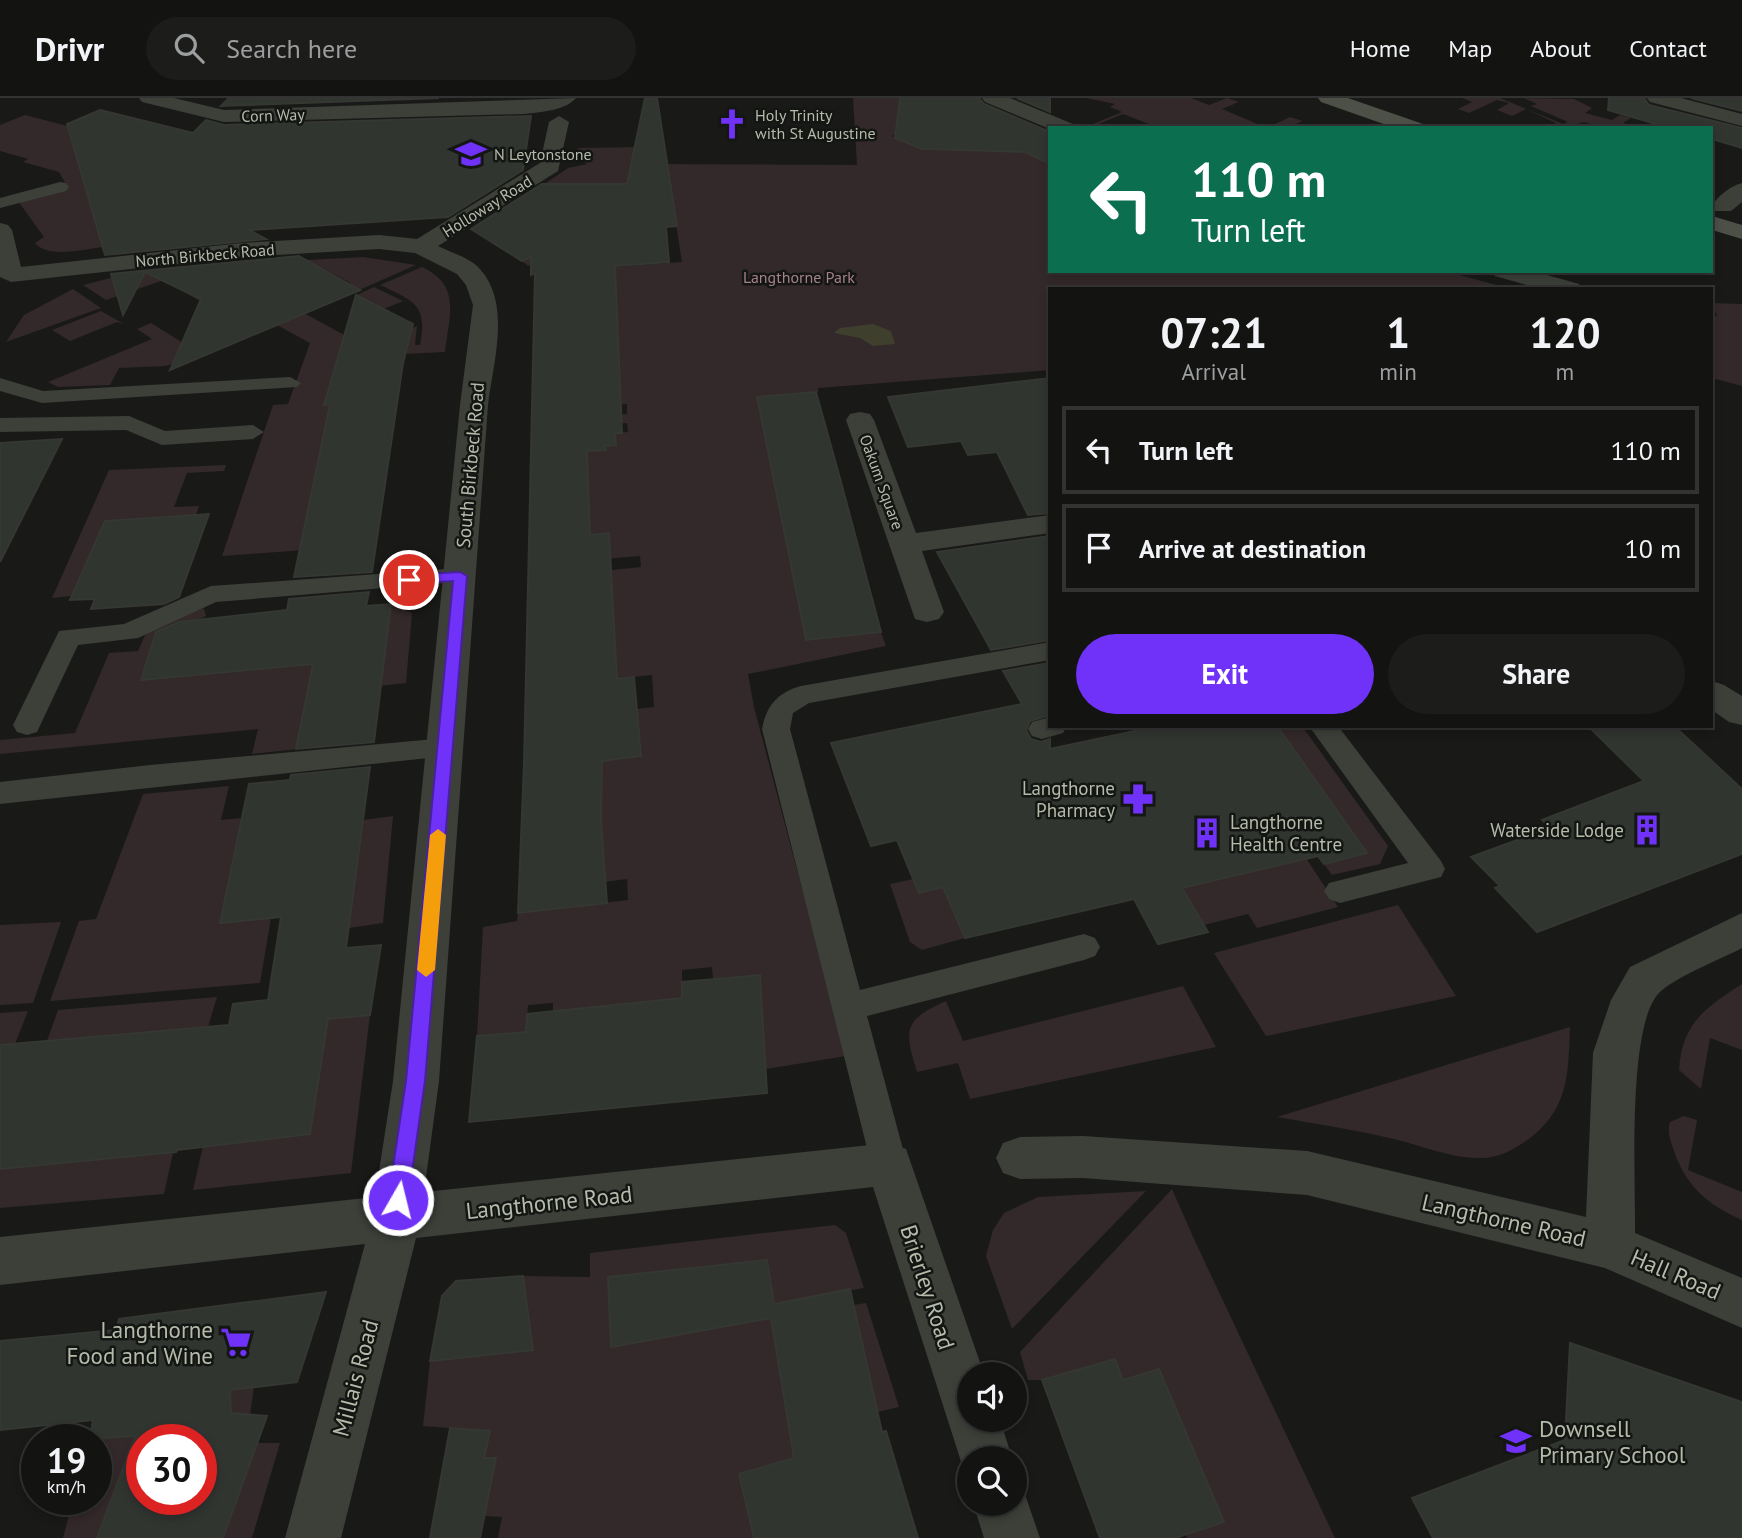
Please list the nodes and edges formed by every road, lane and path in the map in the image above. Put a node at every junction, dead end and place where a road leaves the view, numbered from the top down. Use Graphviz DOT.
graph roads {
  1 [pos="149,98"];
  2 [pos="566,98"];
  3 [pos="992,98"];
  4 [pos="1328,98"];
  5 [pos="1657,98"];
  6 [pos="382,105"];
  7 [pos="1742,120"];
  8 [pos="559,122"];
  9 [pos="1061,126"];
  10 [pos="1410,126"];
  11 [pos="60,187"];
  12 [pos="1742,190"];
  13 [pos="0,203"];
  14 [pos="1717,214"];
  15 [pos="1742,232"];
  16 [pos="421,247"];
  17 [pos="4,262"];
  18 [pos="1511,273"];
  19 [pos="1563,287"];
  20 [pos="290,383"];
  21 [pos="0,384"];
  22 [pos="860,420"];
  23 [pos="0,425"];
  24 [pos="253,432"];
  25 [pos="1048,524"];
  26 [pos="904,544"];
  27 [pos="460,576"];
  28 [pos="927,612"];
  29 [pos="1048,651"];
  30 [pos="1713,694"];
  31 [pos="1742,713"];
  32 [pos="27,725"];
  33 [pos="1324,728"];
  34 [pos="446,748"];
  35 [pos="0,793"];
  36 [pos="1340,891"];
  37 [pos="1742,929"];
  38 [pos="1084,947"];
  39 [pos="848,1007"];
  40 [pos="1020,1158"];
  41 [pos="888,1164"];
  42 [pos="396,1219"];
  43 [pos="1610,1245"];
  44 [pos="0,1261"];
  45 [pos="1742,1303"];
  46 [pos="957,1371"];
  47 [pos="1005,1516"];
  48 [pos="313,1538"];
  49 [pos="1012,1538"];
  1 -- 6 [label="street, Corn Way"];
  2 -- 6 [label="street, Corn Way"];
  3 -- 9 [label="street"];
  4 -- 10 [label="street"];
  5 -- 7 [label="street"];
  8 -- 16 [label="street, Holloway Road"];
  11 -- 13 [label="lane"];
  12 -- 14 [label="street"];
  14 -- 15 [label="street"];
  16 -- 17 [label="street, North Birkbeck Road"];
  16 -- 27 [label="street, South Birkbeck Road"];
  18 -- 19 [label="street"];
  20 -- 21 [label="lane"];
  22 -- 26 [label="street, Oakum Square"];
  23 -- 24 [label="lane"];
  25 -- 26 [label="street, Oakum Square"];
  26 -- 28 [label="street, Oakum Square"];
  27 -- 32 [label="lane"];
  27 -- 34 [label="street, South Birkbeck Road"];
  29 -- 39 [label="lane"];
  30 -- 31 [label="street"];
  33 -- 36 [label="lane"];
  34 -- 35 [label="lane"];
  34 -- 42 [label="street, South Birkbeck Road"];
  37 -- 43 [label="street, Langthorne Road"];
  38 -- 39 [label="lane"];
  39 -- 41 [label="lane"];
  40 -- 43 [label="street, Langthorne Road"];
  41 -- 42 [label="street, Langthorne Road"];
  41 -- 46 [label="street, Brierley Road"];
  42 -- 44 [label="street, Langthorne Road"];
  42 -- 48 [label="street, Millais Road"];
  43 -- 45 [label="street, Hall Road"];
  47 -- 49 [label="street"];
}
